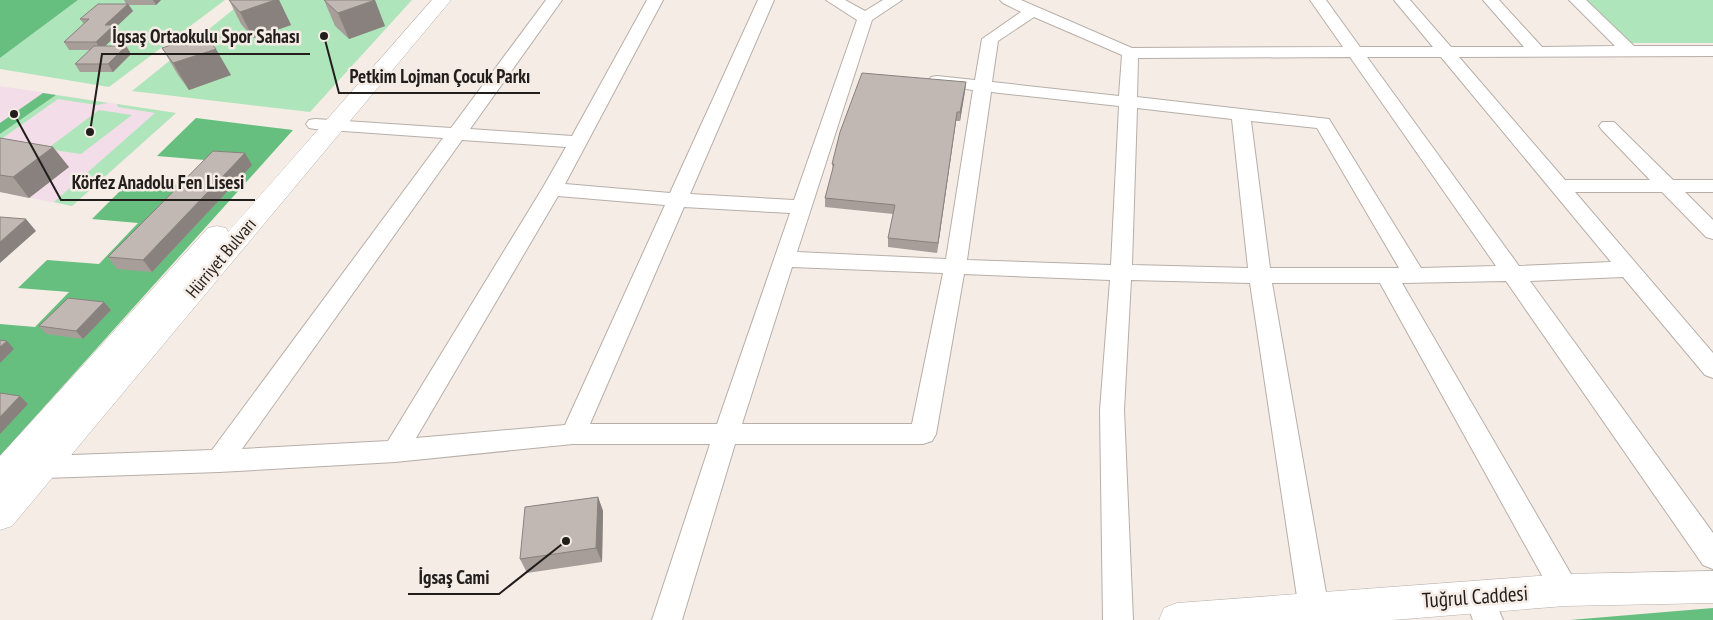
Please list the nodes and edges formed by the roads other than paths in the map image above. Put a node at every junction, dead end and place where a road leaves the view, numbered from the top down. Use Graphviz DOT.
graph roads {
  1 [pos="426,0"];
  2 [pos="442,0"];
  3 [pos="554,0"];
  4 [pos="655,0"];
  5 [pos="766,0"];
  6 [pos="834,0"];
  7 [pos="894,0"];
  8 [pos="1318,0"];
  9 [pos="1402,0"];
  10 [pos="1491,0"];
  11 [pos="1576,0"];
  12 [pos="1024,4"];
  13 [pos="865,18"];
  14 [pos="1354,51"];
  15 [pos="1445,51"];
  16 [pos="1537,51"];
  17 [pos="1629,51"];
  18 [pos="1713,51"];
  19 [pos="1130,53"];
  20 [pos="916,79"];
  21 [pos="984,84"];
  22 [pos="1128,103"];
  23 [pos="1241,114"];
  24 [pos="324,125"];
  25 [pos="1608,126"];
  26 [pos="458,133"];
  27 [pos="576,142"];
  28 [pos="1559,186"];
  29 [pos="1713,186"];
  30 [pos="1671,187"];
  31 [pos="552,189"];
  32 [pos="677,200"];
  33 [pos="803,208"];
  34 [pos="1713,232"];
  35 [pos="784,259"];
  36 [pos="955,267"];
  37 [pos="1628,269"];
  38 [pos="1121,273"];
  39 [pos="1260,275"];
  40 [pos="1514,275"];
  41 [pos="1386,276"];
  42 [pos="1415,276"];
  43 [pos="1713,369"];
  44 [pos="573,434"];
  45 [pos="726,434"];
  46 [pos="395,451"];
  47 [pos="219,461"];
  48 [pos="44,467"];
  49 [pos="0,478"];
  50 [pos="0,516"];
  51 [pos="1713,556"];
  52 [pos="1713,587"];
  53 [pos="1566,590"];
  54 [pos="1484,608"];
  55 [pos="1314,610"];
  56 [pos="666,620"];
  57 [pos="1118,620"];
  58 [pos="1177,620"];
  1 -- 24 [label="main road, Hürriyet Bulvarı"];
  2 -- 24 [label="main road, Hürriyet Bulvarı"];
  3 -- 26 [label="street"];
  4 -- 27 [label="street"];
  5 -- 32 [label="street"];
  6 -- 13 [label="street"];
  7 -- 13 [label="street"];
  8 -- 14 [label="street"];
  9 -- 15 [label="street"];
  10 -- 16 [label="street"];
  11 -- 17 [label="street"];
  12 -- 19 [label="street"];
  12 -- 21 [label="street"];
  13 -- 33 [label="street"];
  14 -- 15 [label="street"];
  14 -- 19 [label="street"];
  14 -- 40 [label="street"];
  15 -- 16 [label="street"];
  15 -- 28 [label="street"];
  16 -- 17 [label="street"];
  17 -- 18 [label="street"];
  19 -- 22 [label="street"];
  20 -- 21 [label="street"];
  21 -- 22 [label="street"];
  21 -- 36 [label="street"];
  22 -- 23 [label="street"];
  22 -- 38 [label="street"];
  23 -- 39 [label="street"];
  23 -- 42 [label="street"];
  24 -- 26 [label="street"];
  24 -- 48 [label="main road, Hürriyet Bulvarı"];
  24 -- 49 [label="main road, Hürriyet Bulvarı"];
  25 -- 30 [label="street"];
  26 -- 27 [label="street"];
  26 -- 47 [label="street"];
  27 -- 31 [label="street"];
  28 -- 30 [label="street"];
  28 -- 37 [label="street"];
  29 -- 30 [label="street"];
  30 -- 34 [label="street"];
  31 -- 32 [label="street"];
  31 -- 46 [label="street"];
  32 -- 33 [label="street"];
  32 -- 44 [label="street"];
  33 -- 35 [label="street"];
  35 -- 36 [label="street"];
  35 -- 45 [label="street"];
  36 -- 38 [label="street"];
  36 -- 45 [label="street"];
  37 -- 40 [label="street"];
  37 -- 43 [label="street"];
  38 -- 39 [label="street"];
  38 -- 57 [label="street"];
  39 -- 41 [label="street"];
  39 -- 55 [label="street"];
  40 -- 42 [label="street"];
  40 -- 51 [label="street"];
  41 -- 42 [label="street"];
  41 -- 53 [label="street"];
  44 -- 45 [label="street"];
  44 -- 46 [label="street"];
  45 -- 56 [label="street"];
  46 -- 47 [label="street"];
  47 -- 48 [label="street"];
  48 -- 50 [label="main road, Hürriyet Bulvarı"];
  52 -- 53 [label="main road, Tuğrul Caddesi"];
  53 -- 54 [label="main road, Tuğrul Caddesi"];
  54 -- 55 [label="main road, Tuğrul Caddesi"];
  55 -- 58 [label="main road, Tuğrul Caddesi"];
}
